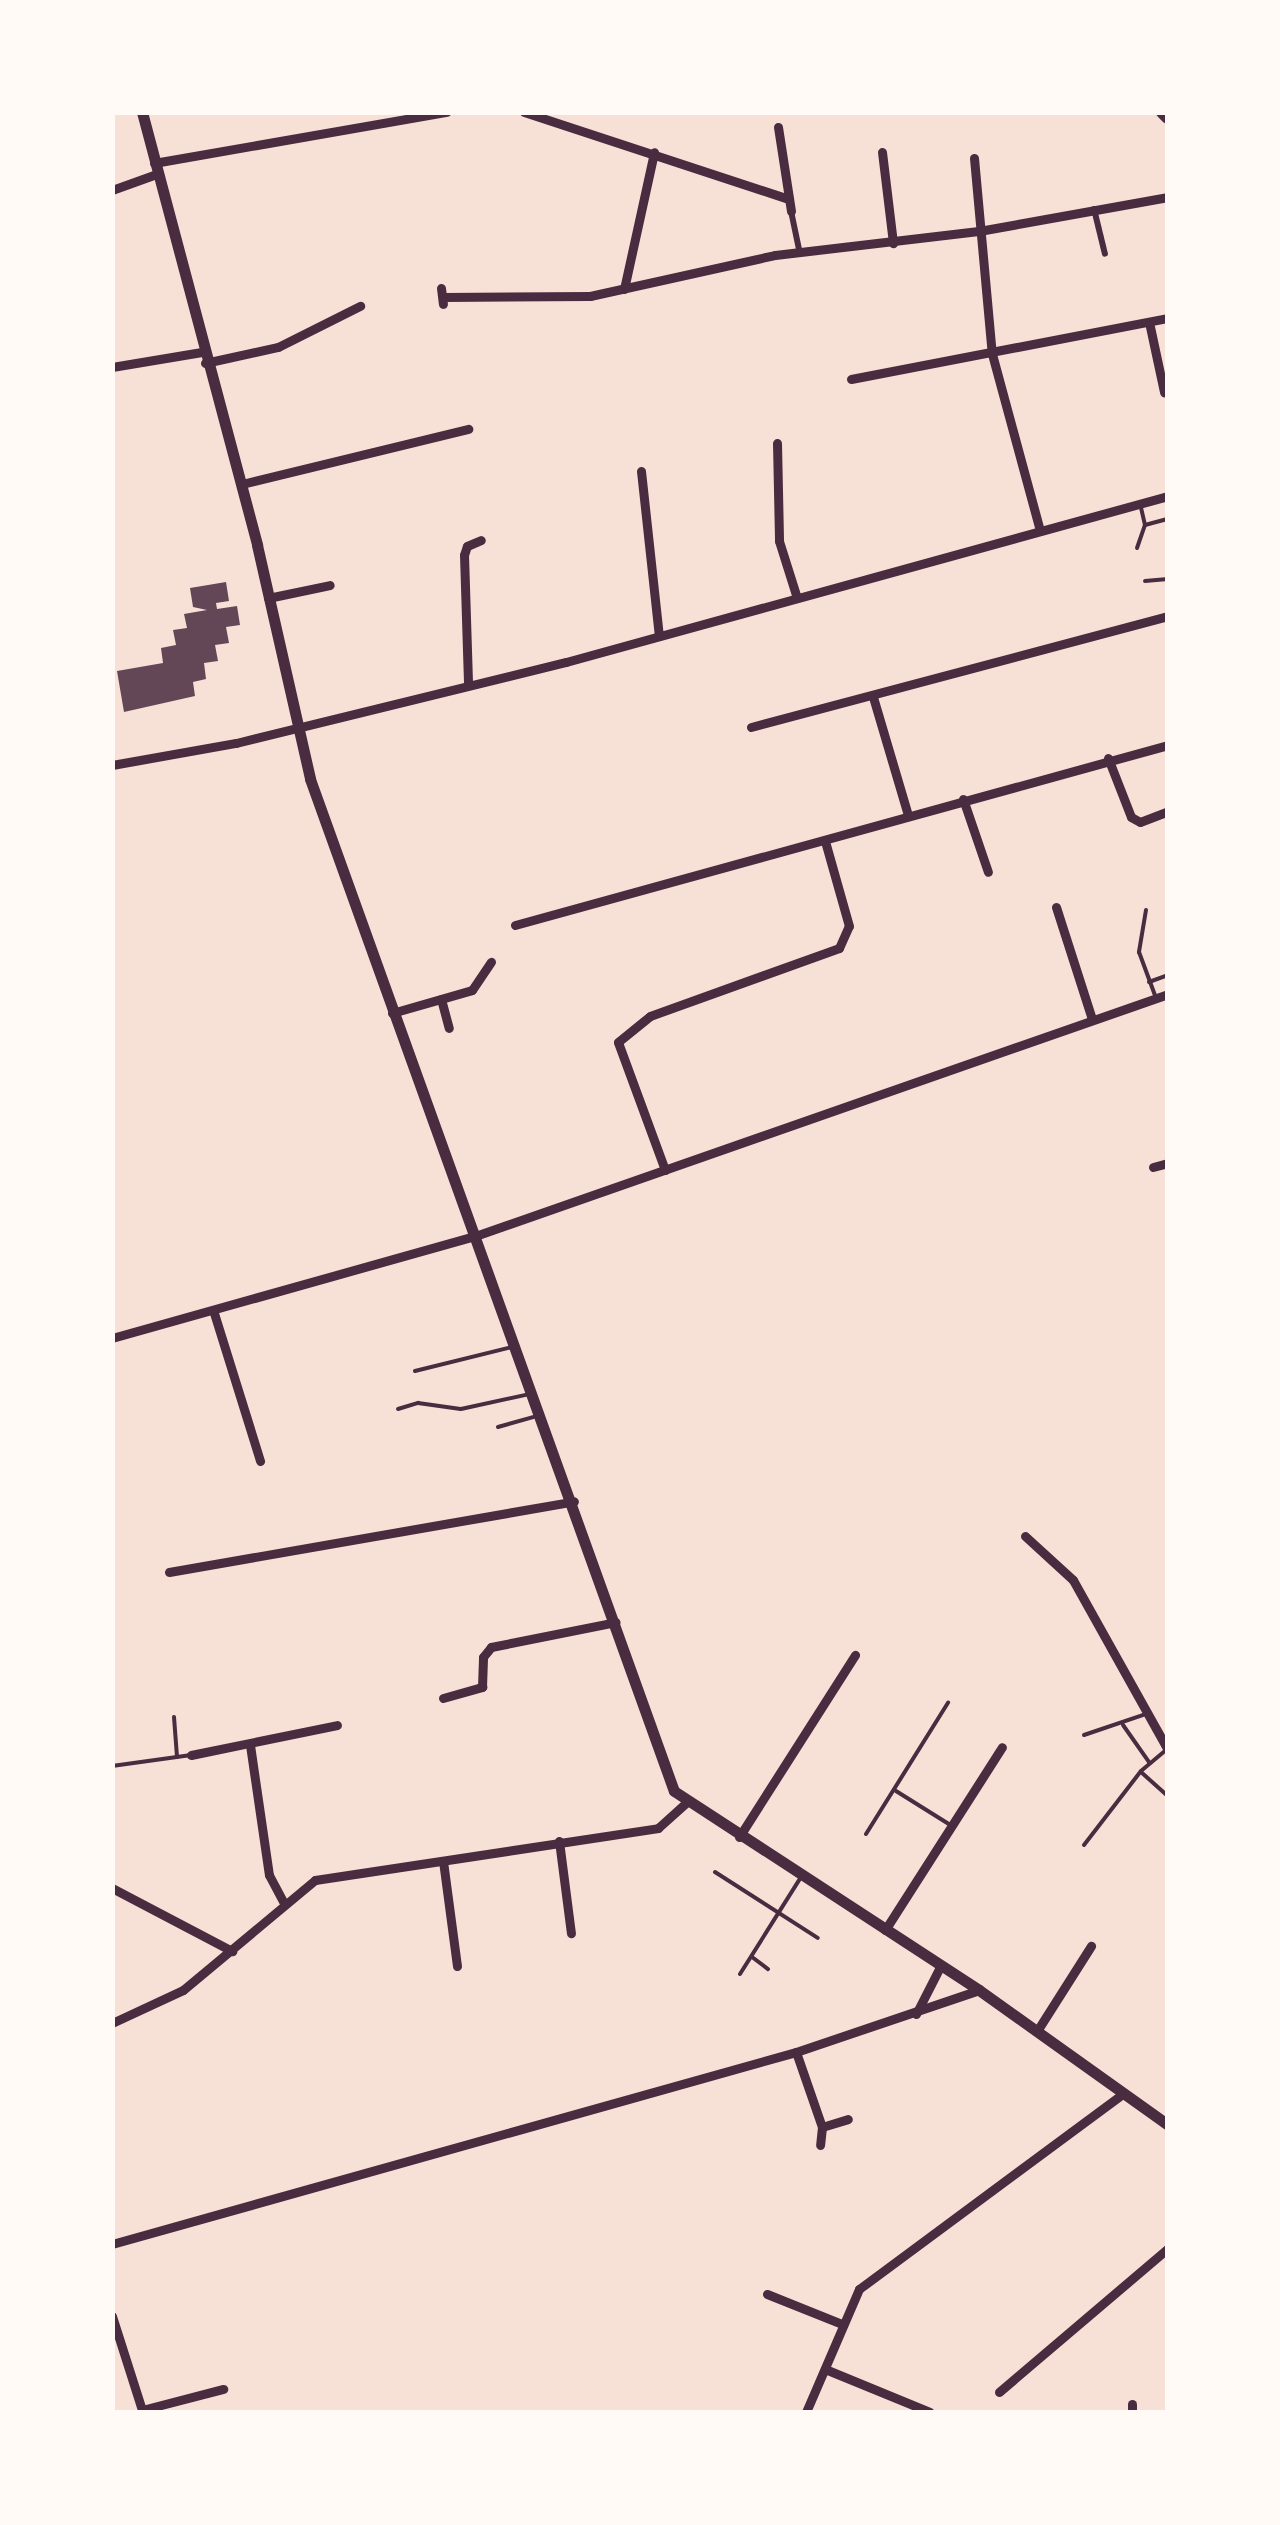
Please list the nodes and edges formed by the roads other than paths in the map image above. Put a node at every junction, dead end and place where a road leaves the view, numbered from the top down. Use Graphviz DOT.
graph roads {
  1 [pos="142,112"];
  2 [pos="446,112"];
  3 [pos="524,112"];
  4 [pos="778,127"];
  5 [pos="654,152"];
  6 [pos="882,152"];
  7 [pos="974,158"];
  8 [pos="153,169"];
  9 [pos="112,190"];
  10 [pos="1168,197"];
  11 [pos="789,199"];
  12 [pos="1094,209"];
  13 [pos="791,211"];
  14 [pos="980,230"];
  15 [pos="894,243"];
  16 [pos="1105,254"];
  17 [pos="800,255"];
  18 [pos="624,289"];
  19 [pos="442,296"];
  20 [pos="360,306"];
  21 [pos="1168,318"];
  22 [pos="1148,322"];
  23 [pos="992,354"];
  24 [pos="204,358"];
  25 [pos="112,367"];
  26 [pos="851,379"];
  27 [pos="1164,392"];
  28 [pos="468,429"];
  29 [pos="776,443"];
  30 [pos="642,471"];
  31 [pos="242,484"];
  32 [pos="1168,496"];
  33 [pos="1140,504"];
  34 [pos="1168,518"];
  35 [pos="1146,525"];
  36 [pos="1040,531"];
  37 [pos="481,540"];
  38 [pos="1137,548"];
  39 [pos="1168,580"];
  40 [pos="1145,581"];
  41 [pos="330,585"];
  42 [pos="796,594"];
  43 [pos="268,598"];
  44 [pos="1168,616"];
  45 [pos="659,636"];
  46 [pos="468,682"];
  47 [pos="873,696"];
  48 [pos="751,727"];
  49 [pos="295,728"];
  50 [pos="1168,745"];
  51 [pos="1108,758"];
  52 [pos="112,766"];
  53 [pos="963,798"];
  54 [pos="1168,811"];
  55 [pos="908,815"];
  56 [pos="825,841"];
  57 [pos="988,872"];
  58 [pos="1056,907"];
  59 [pos="1146,910"];
  60 [pos="514,925"];
  61 [pos="491,962"];
  62 [pos="1168,975"];
  63 [pos="1149,982"];
  64 [pos="1168,994"];
  65 [pos="1156,998"];
  66 [pos="441,999"];
  67 [pos="392,1013"];
  68 [pos="1092,1019"];
  69 [pos="449,1028"];
  70 [pos="1168,1163"];
  71 [pos="1153,1167"];
  72 [pos="665,1170"];
  73 [pos="478,1235"];
  74 [pos="214,1313"];
  75 [pos="112,1338"];
  76 [pos="517,1346"];
  77 [pos="415,1371"];
  78 [pos="534,1393"];
  79 [pos="398,1409"];
  80 [pos="542,1415"];
  81 [pos="498,1428"];
  82 [pos="260,1461"];
  83 [pos="574,1502"];
  84 [pos="1025,1536"];
  85 [pos="170,1572"];
  86 [pos="616,1622"];
  87 [pos="855,1655"];
  88 [pos="443,1698"];
  89 [pos="948,1703"];
  90 [pos="1146,1714"];
  91 [pos="174,1717"];
  92 [pos="338,1724"];
  93 [pos="1122,1724"];
  94 [pos="1084,1735"];
  95 [pos="250,1744"];
  96 [pos="1002,1747"];
  97 [pos="1167,1749"];
  98 [pos="191,1755"];
  99 [pos="177,1757"];
  100 [pos="1150,1762"];
  101 [pos="112,1766"];
  102 [pos="1141,1772"];
  103 [pos="895,1790"];
  104 [pos="1168,1796"];
  105 [pos="686,1802"];
  106 [pos="952,1826"];
  107 [pos="866,1834"];
  108 [pos="739,1837"];
  109 [pos="559,1841"];
  110 [pos="1084,1846"];
  111 [pos="443,1861"];
  112 [pos="715,1872"];
  113 [pos="801,1877"];
  114 [pos="112,1888"];
  115 [pos="284,1901"];
  116 [pos="776,1913"];
  117 [pos="884,1930"];
  118 [pos="571,1934"];
  119 [pos="818,1938"];
  120 [pos="1091,1946"];
  121 [pos="232,1951"];
  122 [pos="751,1956"];
  123 [pos="941,1965"];
  124 [pos="457,1966"];
  125 [pos="768,1969"];
  126 [pos="740,1974"];
  127 [pos="980,1990"];
  128 [pos="916,2014"];
  129 [pos="112,2023"];
  130 [pos="1036,2031"];
  131 [pos="796,2052"];
  132 [pos="1123,2094"];
  133 [pos="848,2119"];
  134 [pos="1168,2125"];
  135 [pos="822,2127"];
  136 [pos="820,2145"];
  137 [pos="112,2244"];
  138 [pos="1168,2248"];
  139 [pos="767,2294"];
  140 [pos="112,2316"];
  141 [pos="842,2324"];
  142 [pos="824,2369"];
  143 [pos="223,2389"];
  144 [pos="999,2392"];
  145 [pos="806,2412"];
  146 [pos="930,2412"];
  1 -- 8 [label="street"];
  2 -- 8 [label="street"];
  3 -- 5 [label="street"];
  4 -- 11 [label="street"];
  5 -- 11 [label="street"];
  5 -- 18 [label="street"];
  6 -- 15 [label="street"];
  7 -- 14 [label="street"];
  8 -- 9 [label="street"];
  8 -- 24 [label="street"];
  10 -- 12 [label="street"];
  11 -- 13 [label="street"];
  12 -- 14 [label="street"];
  12 -- 16 [label="street"];
  13 -- 17 [label="street"];
  14 -- 15 [label="street"];
  14 -- 23 [label="street"];
  15 -- 17 [label="street"];
  17 -- 18 [label="street"];
  18 -- 19 [label="street"];
  20 -- 24 [label="street"];
  21 -- 22 [label="street"];
  22 -- 23 [label="street"];
  22 -- 27 [label="street"];
  23 -- 26 [label="street"];
  23 -- 36 [label="street"];
  24 -- 25 [label="street"];
  24 -- 31 [label="street"];
  28 -- 31 [label="street"];
  29 -- 42 [label="street"];
  30 -- 45 [label="street"];
  31 -- 43 [label="street"];
  32 -- 33 [label="street"];
  33 -- 35 [label="lane"];
  33 -- 36 [label="street"];
  34 -- 35 [label="lane"];
  35 -- 38 [label="lane"];
  36 -- 42 [label="street"];
  37 -- 46 [label="street"];
  39 -- 40 [label="lane"];
  41 -- 43 [label="street"];
  42 -- 45 [label="street"];
  43 -- 49 [label="street"];
  44 -- 47 [label="street"];
  45 -- 46 [label="street"];
  46 -- 49 [label="street"];
  47 -- 48 [label="street"];
  47 -- 55 [label="street"];
  49 -- 52 [label="street"];
  49 -- 67 [label="street"];
  50 -- 51 [label="street"];
  51 -- 53 [label="street"];
  51 -- 54 [label="street"];
  53 -- 55 [label="street"];
  53 -- 57 [label="street"];
  55 -- 56 [label="street"];
  56 -- 60 [label="street"];
  56 -- 72 [label="street"];
  58 -- 68 [label="street"];
  59 -- 63 [label="lane"];
  61 -- 66 [label="street"];
  62 -- 63 [label="lane"];
  63 -- 65 [label="lane"];
  64 -- 65 [label="street"];
  65 -- 68 [label="street"];
  66 -- 67 [label="street"];
  66 -- 69 [label="street"];
  67 -- 73 [label="street"];
  68 -- 72 [label="street"];
  70 -- 71 [label="street"];
  72 -- 73 [label="street"];
  73 -- 74 [label="street"];
  73 -- 76 [label="street"];
  74 -- 75 [label="street"];
  74 -- 82 [label="street"];
  76 -- 77 [label="lane"];
  76 -- 78 [label="street"];
  78 -- 79 [label="lane"];
  78 -- 80 [label="street"];
  80 -- 81 [label="lane"];
  80 -- 83 [label="street"];
  83 -- 85 [label="street"];
  83 -- 86 [label="street"];
  84 -- 90 [label="street"];
  86 -- 88 [label="street"];
  86 -- 105 [label="street"];
  87 -- 108 [label="street"];
  89 -- 103 [label="lane"];
  90 -- 93 [label="lane"];
  90 -- 97 [label="street"];
  91 -- 99 [label="lane"];
  92 -- 95 [label="street"];
  93 -- 94 [label="lane"];
  93 -- 100 [label="lane"];
  95 -- 98 [label="street"];
  95 -- 115 [label="street"];
  96 -- 106 [label="street"];
  97 -- 100 [label="lane"];
  98 -- 99 [label="lane"];
  99 -- 101 [label="lane"];
  100 -- 102 [label="lane"];
  102 -- 104 [label="lane"];
  102 -- 110 [label="lane"];
  103 -- 106 [label="lane"];
  103 -- 107 [label="lane"];
  105 -- 108 [label="street"];
  105 -- 109 [label="street"];
  106 -- 117 [label="street"];
  108 -- 113 [label="street"];
  109 -- 111 [label="street"];
  109 -- 118 [label="street"];
  111 -- 115 [label="street"];
  111 -- 124 [label="street"];
  112 -- 116 [label="lane"];
  113 -- 116 [label="lane"];
  113 -- 117 [label="street"];
  114 -- 121 [label="street"];
  115 -- 121 [label="street"];
  116 -- 119 [label="lane"];
  116 -- 122 [label="lane"];
  117 -- 123 [label="street"];
  120 -- 130 [label="street"];
  121 -- 129 [label="street"];
  122 -- 125 [label="lane"];
  122 -- 126 [label="lane"];
  123 -- 127 [label="street"];
  123 -- 128 [label="street"];
  127 -- 128 [label="street"];
  127 -- 130 [label="street"];
  128 -- 131 [label="street"];
  130 -- 132 [label="street"];
  131 -- 135 [label="street"];
  131 -- 137 [label="street"];
  132 -- 134 [label="street"];
  132 -- 141 [label="street"];
  133 -- 135 [label="street"];
  135 -- 136 [label="street"];
  138 -- 144 [label="street"];
  139 -- 141 [label="street"];
  140 -- 143 [label="street"];
  141 -- 142 [label="street"];
  142 -- 145 [label="street"];
  142 -- 146 [label="street"];
}
